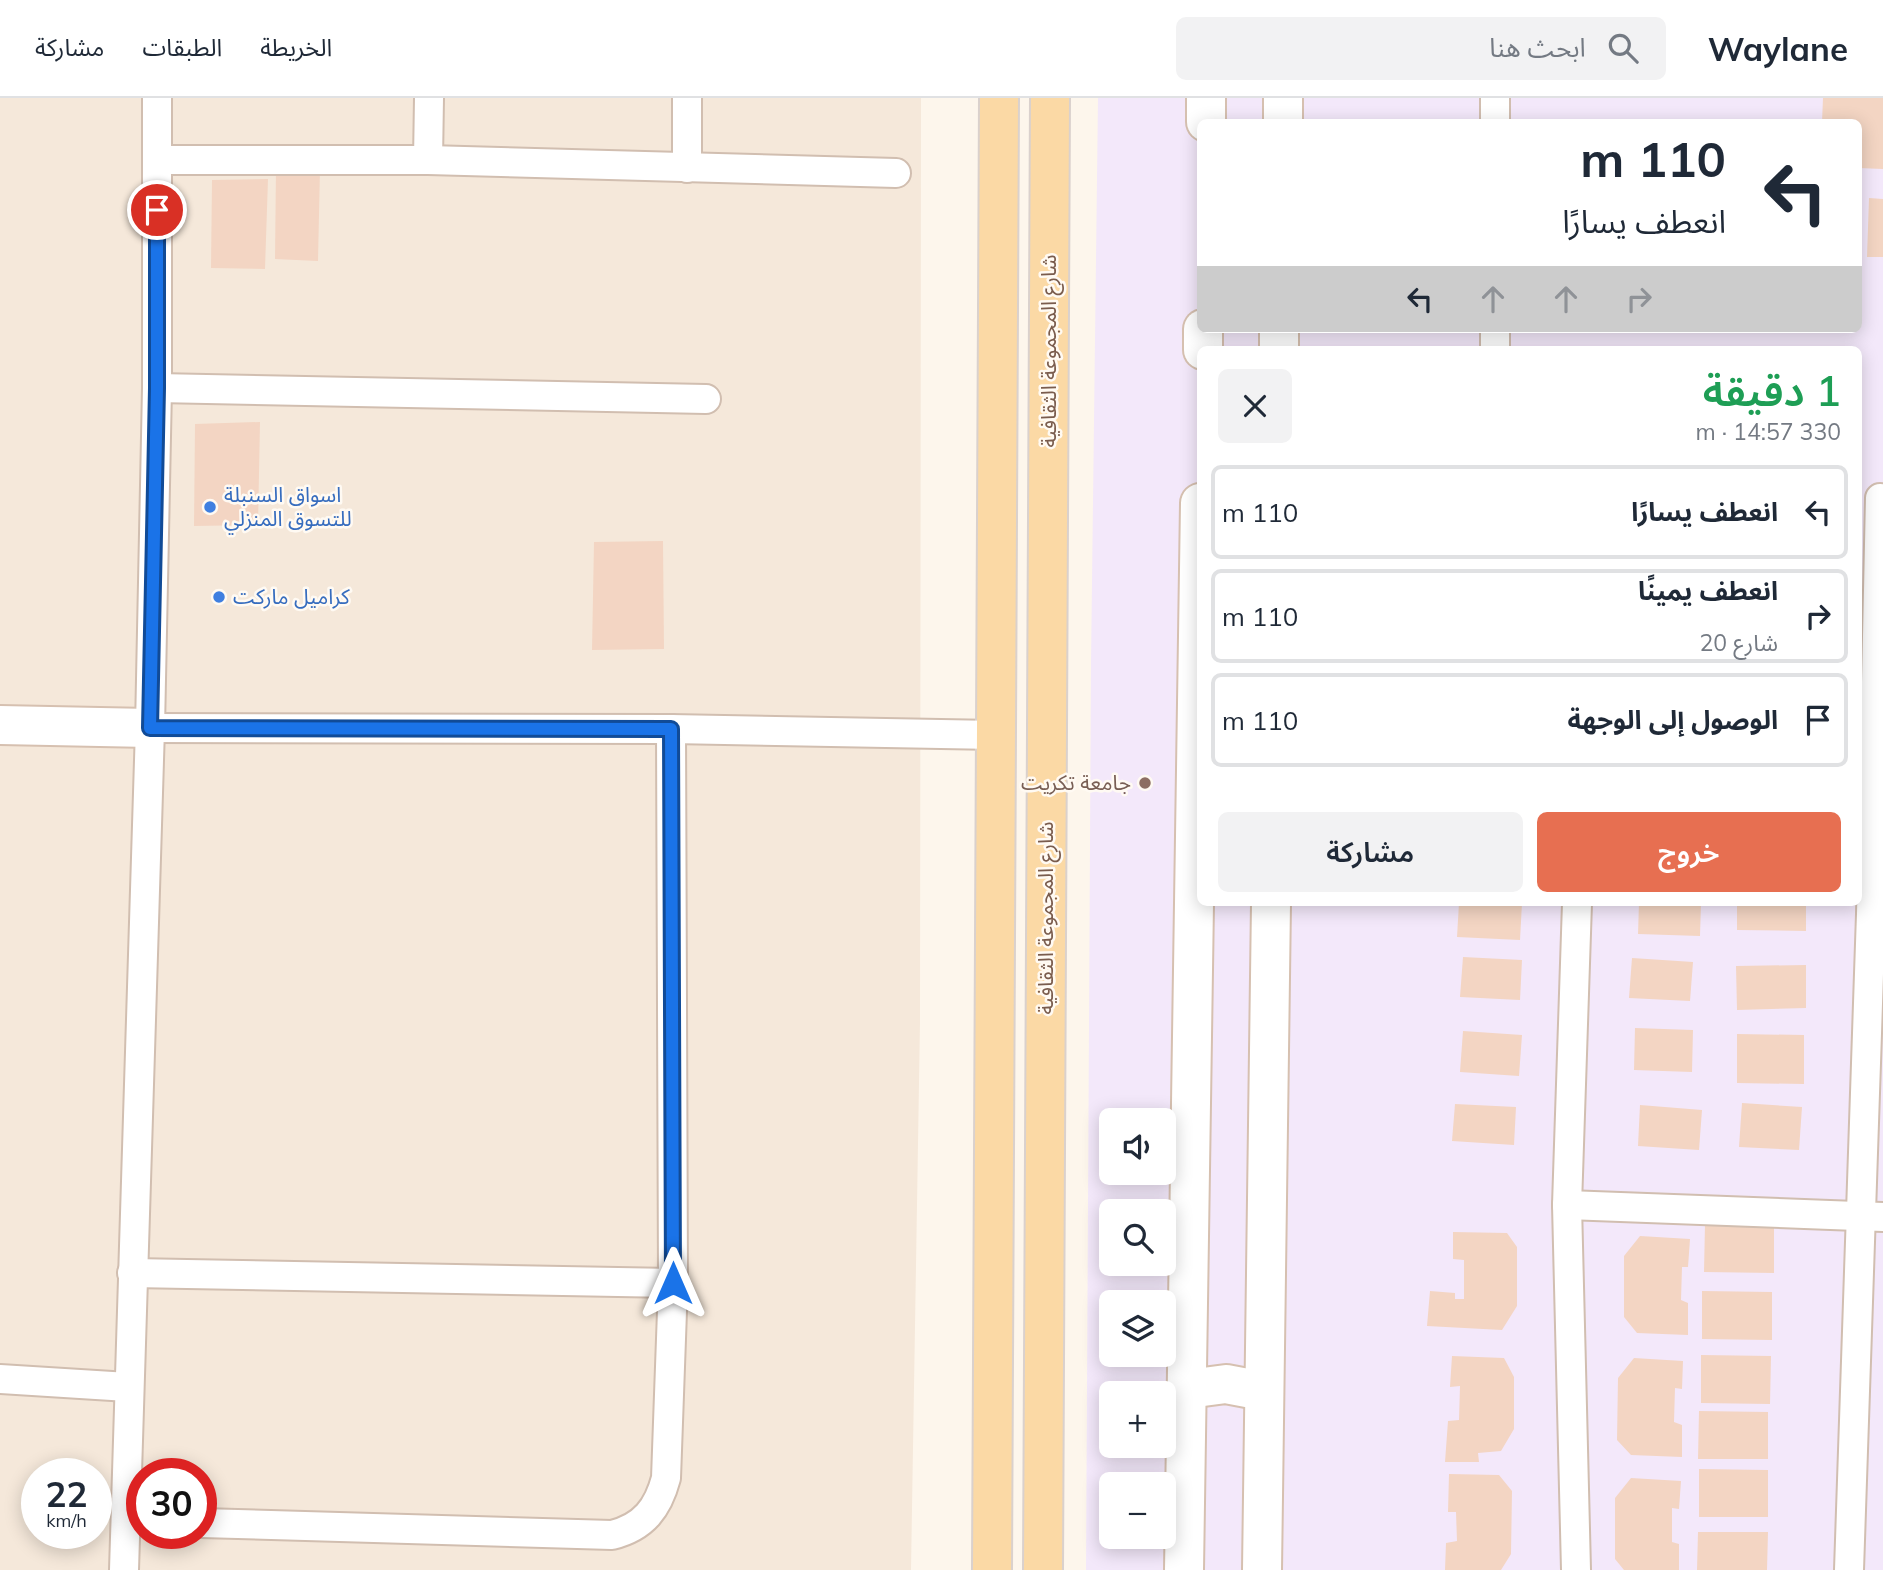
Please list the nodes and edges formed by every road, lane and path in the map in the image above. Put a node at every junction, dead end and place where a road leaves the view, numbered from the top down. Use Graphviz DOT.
graph roads {
  1 [pos="157,98"];
  2 [pos="429,98"];
  3 [pos="687,98"];
  4 [pos="999,98"];
  5 [pos="1050,98"];
  6 [pos="1206,98"];
  7 [pos="1283,98"];
  8 [pos="1495,98"];
  9 [pos="1206,119"];
  10 [pos="1283,119"];
  11 [pos="1495,119"];
  12 [pos="157,160"];
  13 [pos="428,160"];
  14 [pos="687,168"];
  15 [pos="896,173"];
  16 [pos="157,388"];
  17 [pos="706,399"];
  18 [pos="1874,499"];
  19 [pos="0,725"];
  20 [pos="1197,725"];
  21 [pos="150,728"];
  22 [pos="671,729"];
  23 [pos="996,735"];
  24 [pos="1270,906"];
  25 [pos="1577,906"];
  26 [pos="1877,914"];
  27 [pos="1567,1205"];
  28 [pos="1872,1217"];
  29 [pos="132,1273"];
  30 [pos="673,1283"];
  31 [pos="0,1379"];
  32 [pos="128,1387"];
  33 [pos="1188,1390"];
  34 [pos="1263,1391"];
  35 [pos="131,1458"];
  36 [pos="217,1523"];
  37 [pos="128,1549"];
  38 [pos="124,1570"];
  39 [pos="992,1570"];
  40 [pos="1043,1570"];
  41 [pos="1184,1570"];
  42 [pos="1262,1570"];
  43 [pos="1576,1570"];
  44 [pos="1849,1570"];
  1 -- 12 [label="street"];
  2 -- 13 [label="street"];
  3 -- 14 [label="street"];
  4 -- 23 [label="main road"];
  5 -- 40 [label="main road, شارع المجموعة الثقافية"];
  6 -- 9 [label="street"];
  7 -- 10 [label="street"];
  8 -- 11 [label="street"];
  12 -- 13 [label="street"];
  12 -- 16 [label="street"];
  13 -- 14 [label="street"];
  14 -- 15 [label="street"];
  16 -- 17 [label="street"];
  16 -- 21 [label="street"];
  18 -- 26 [label="street"];
  19 -- 21 [label="street"];
  20 -- 33 [label="street"];
  21 -- 22 [label="street"];
  21 -- 29 [label="street"];
  22 -- 23 [label="street"];
  22 -- 30 [label="street"];
  23 -- 39 [label="main road"];
  24 -- 34 [label="street"];
  25 -- 27 [label="street"];
  26 -- 28 [label="street"];
  27 -- 28 [label="street"];
  27 -- 43 [label="street"];
  28 -- 44 [label="street"];
  29 -- 30 [label="street"];
  29 -- 32 [label="street"];
  30 -- 36 [label="street"];
  31 -- 32 [label="street"];
  32 -- 35 [label="street"];
  33 -- 34 [label="street"];
  33 -- 41 [label="street"];
  34 -- 42 [label="street"];
  37 -- 38 [label="street"];
}
